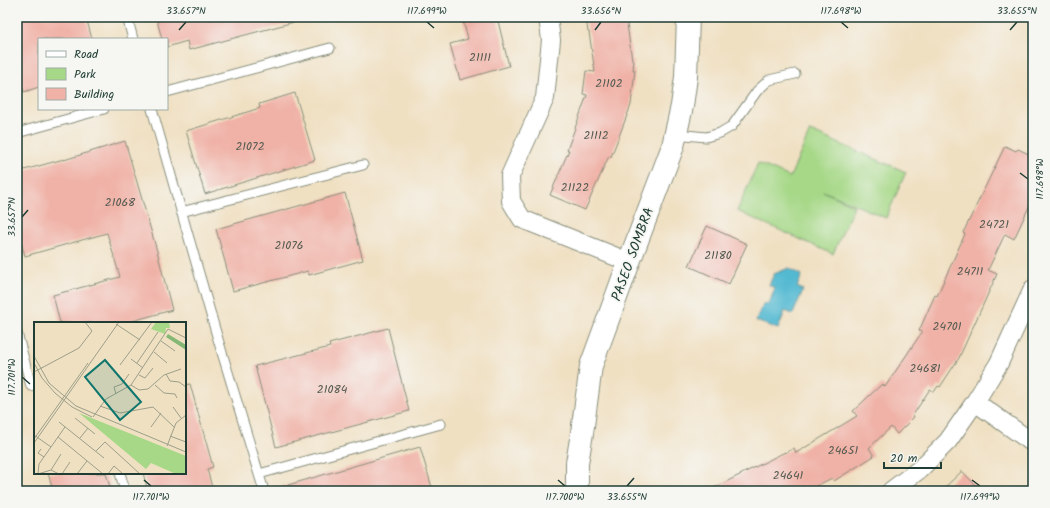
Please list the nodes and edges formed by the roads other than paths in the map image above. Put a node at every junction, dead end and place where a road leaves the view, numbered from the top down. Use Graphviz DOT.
graph roads {
  1 [pos="127,17"];
  2 [pos="548,17"];
  3 [pos="688,17"];
  4 [pos="133,38"];
  5 [pos="330,48"];
  6 [pos="795,74"];
  7 [pos="168,92"];
  8 [pos="100,110"];
  9 [pos="152,110"];
  10 [pos="17,133"];
  11 [pos="676,134"];
  12 [pos="363,165"];
  13 [pos="181,212"];
  14 [pos="629,262"];
  15 [pos="1033,289"];
  16 [pos="17,333"];
  17 [pos="31,386"];
  18 [pos="975,402"];
  19 [pos="441,424"];
  20 [pos="1033,443"];
  21 [pos="120,474"];
  22 [pos="259,474"];
  23 [pos="125,491"];
  24 [pos="264,491"];
  25 [pos="578,491"];
  26 [pos="891,491"];
  1 -- 4 [label="lane"];
  2 -- 14 [label="street"];
  3 -- 11 [label="street, PASEO SOMBRA"];
  5 -- 7 [label="lane"];
  6 -- 11 [label="lane"];
  8 -- 10 [label="lane"];
  9 -- 13 [label="lane"];
  11 -- 14 [label="street, PASEO SOMBRA"];
  12 -- 13 [label="lane"];
  13 -- 22 [label="lane"];
  14 -- 25 [label="street, PASEO SOMBRA"];
  15 -- 18 [label="street"];
  16 -- 17 [label="lane"];
  18 -- 20 [label="street"];
  18 -- 26 [label="street"];
  19 -- 22 [label="lane"];
  21 -- 23 [label="lane"];
  22 -- 24 [label="lane"];
}
